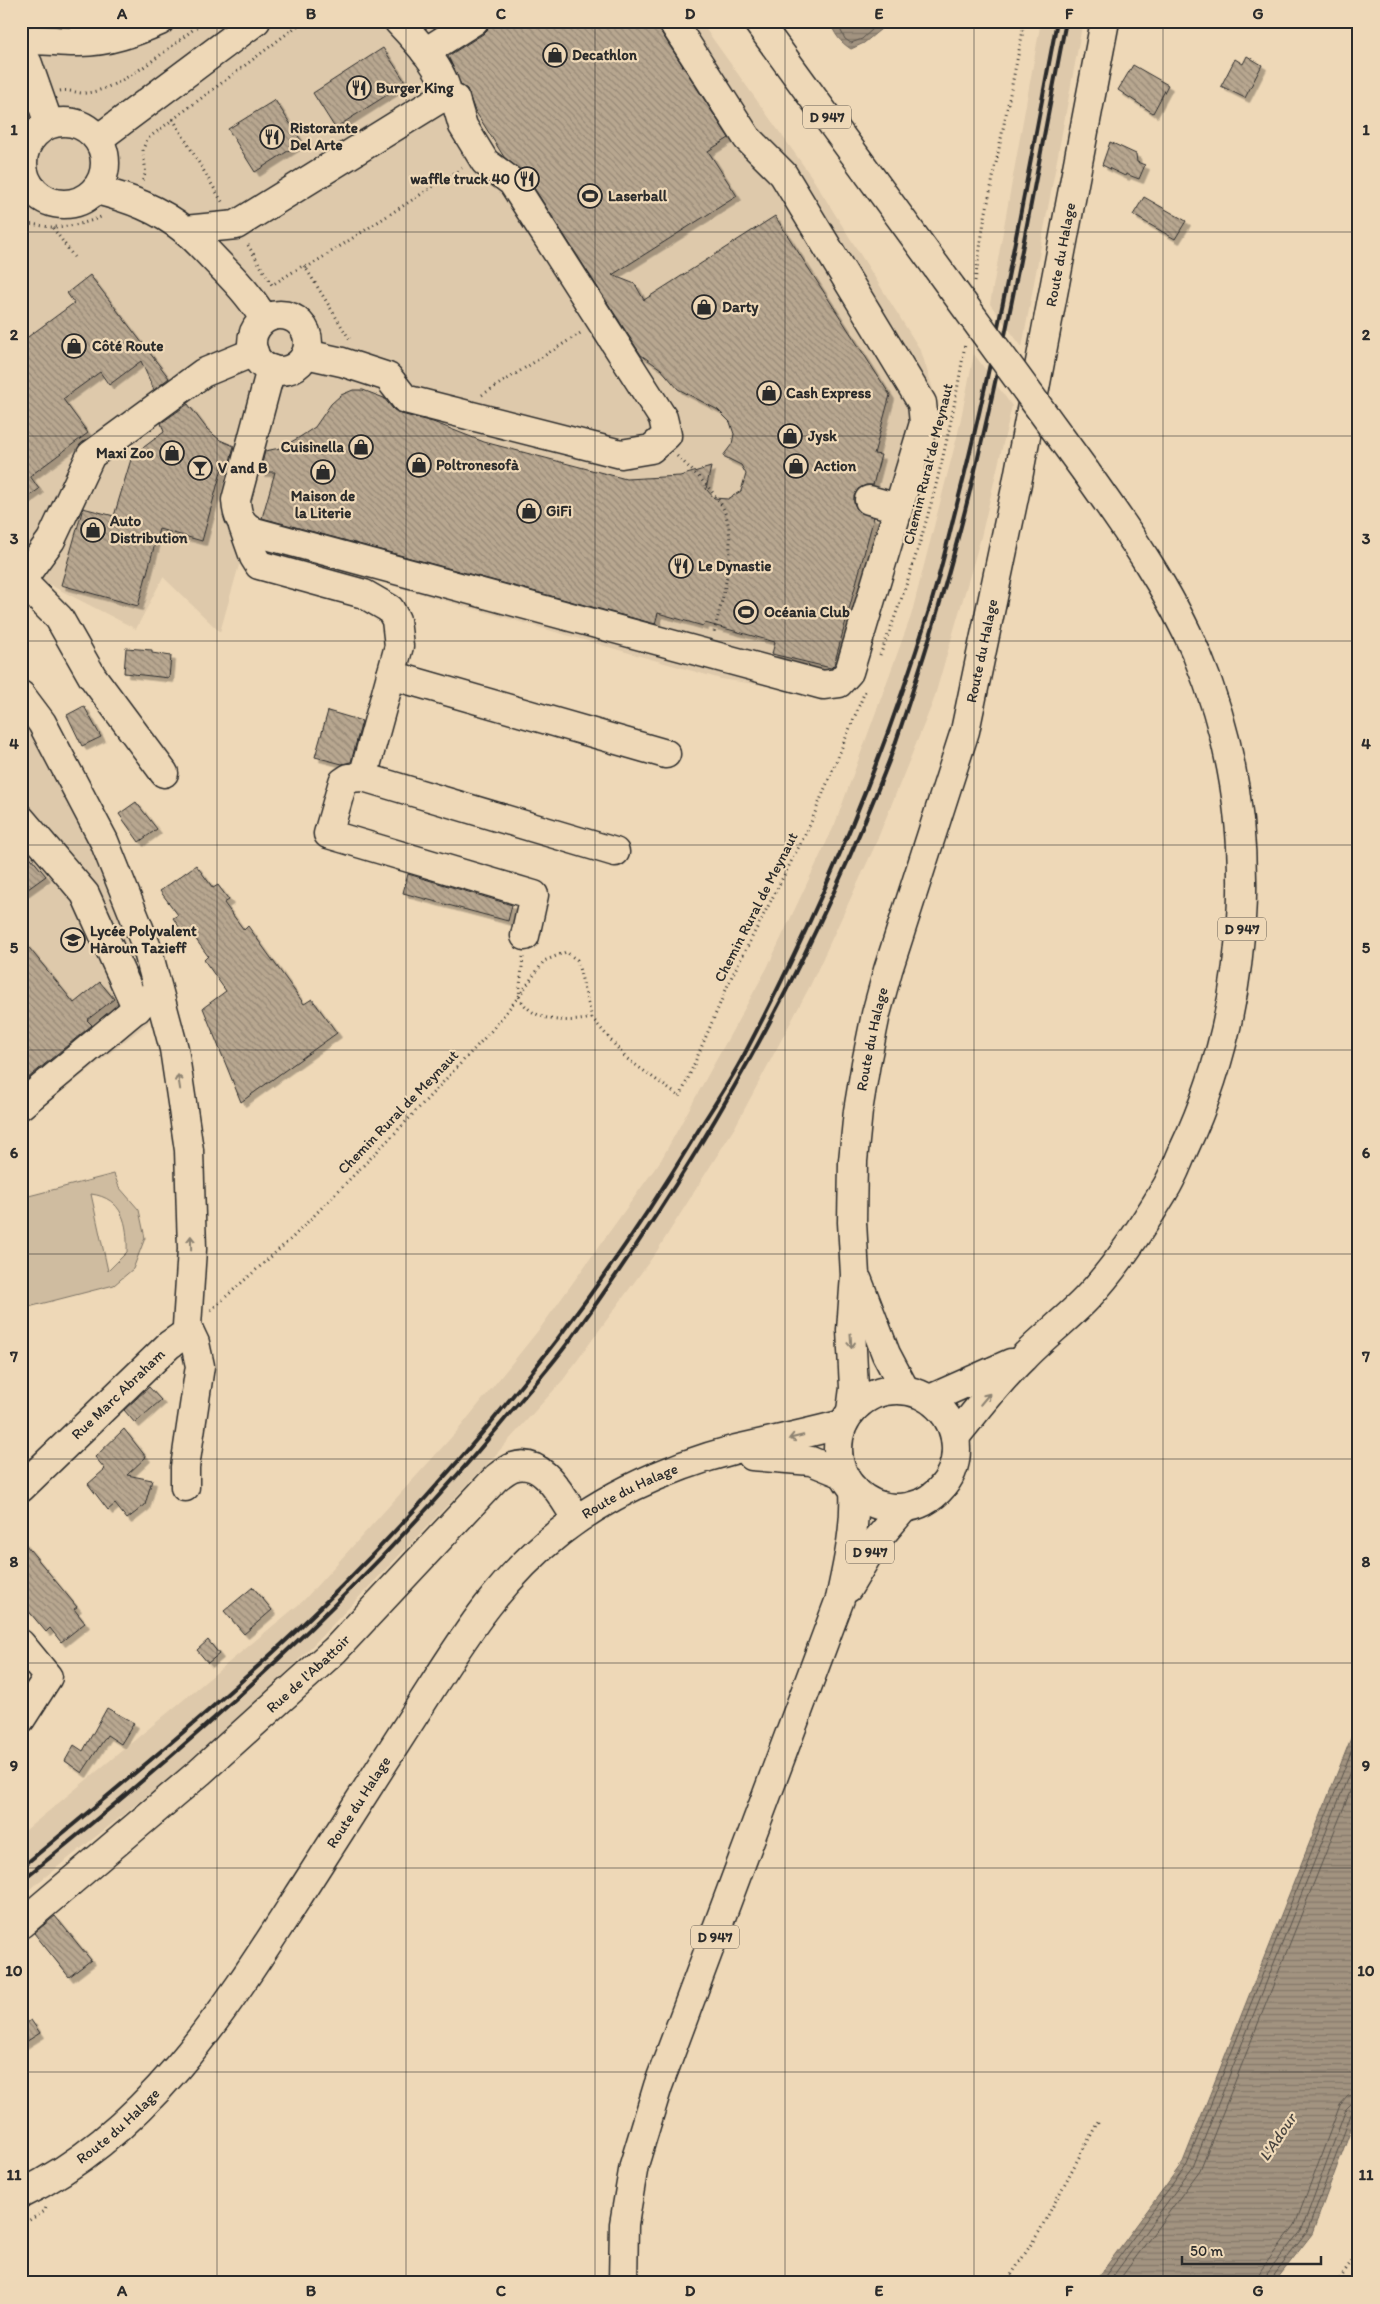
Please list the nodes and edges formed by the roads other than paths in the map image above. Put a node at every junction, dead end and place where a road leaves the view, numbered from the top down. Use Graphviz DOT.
graph roads {
  1 [pos="256,21"];
  2 [pos="398,21"];
  3 [pos="474,21"];
  4 [pos="672,21"];
  5 [pos="757,21"];
  6 [pos="1105,21"];
  7 [pos="142,24"];
  8 [pos="21,41"];
  9 [pos="21,51"];
  10 [pos="424,52"];
  11 [pos="448,96"];
  12 [pos="49,124"];
  13 [pos="98,139"];
  14 [pos="26,190"];
  15 [pos="96,190"];
  16 [pos="185,230"];
  17 [pos="264,319"];
  18 [pos="306,354"];
  19 [pos="262,361"];
  20 [pos="868,500"];
  21 [pos="898,508"];
  22 [pos="243,526"];
  23 [pos="22,581"];
  24 [pos="391,675"];
  25 [pos="21,695"];
  26 [pos="666,754"];
  27 [pos="164,773"];
  28 [pos="363,777"];
  29 [pos="21,818"];
  30 [pos="615,852"];
  31 [pos="525,936"];
  32 [pos="158,990"];
  33 [pos="137,1009"];
  34 [pos="21,1105"];
  35 [pos="855,1275"];
  36 [pos="189,1331"];
  37 [pos="1024,1357"];
  38 [pos="905,1390"];
  39 [pos="930,1399"];
  40 [pos="847,1418"];
  41 [pos="956,1437"];
  42 [pos="726,1453"];
  43 [pos="848,1482"];
  44 [pos="185,1487"];
  45 [pos="21,1488"];
  46 [pos="904,1508"];
  47 [pos="577,1520"];
  48 [pos="840,1599"];
  49 [pos="21,1644"];
  50 [pos="21,1719"];
  51 [pos="21,1924"];
  52 [pos="21,2194"];
  53 [pos="623,2283"];
  1 -- 13 [label="main road"];
  2 -- 10 [label="main road"];
  3 -- 10 [label="main road"];
  4 -- 21 [label="main road"];
  5 -- 37 [label="main road, D 947, bridge"];
  6 -- 35 [label="main road, Route du Halage"];
  7 -- 8 [label="main road"];
  9 -- 12 [label="main road"];
  10 -- 11 [label="main road"];
  11 -- 16 [label="main road"];
  11 -- 18 [label="main road"];
  12 -- 13 [label="main road"];
  12 -- 14 [label="main road"];
  13 -- 15 [label="main road"];
  14 -- 15 [label="main road"];
  15 -- 16 [label="main road"];
  16 -- 17 [label="main road"];
  17 -- 18 [label="main road"];
  17 -- 19 [label="main road"];
  18 -- 19 [label="main road"];
  19 -- 22 [label="main road"];
  19 -- 23 [label="main road"];
  20 -- 21 [label="main road"];
  21 -- 22 [label="main road"];
  22 -- 24 [label="main road"];
  23 -- 27 [label="main road"];
  24 -- 26 [label="main road"];
  24 -- 28 [label="main road"];
  25 -- 32 [label="main road"];
  28 -- 30 [label="main road"];
  28 -- 31 [label="main road"];
  29 -- 33 [label="main road"];
  32 -- 33 [label="main road"];
  36 -- 32 [label="main road, one-way"];
  33 -- 34 [label="main road"];
  35 -- 38 [label="main road, Route du Halage"];
  35 -- 40 [label="main road, Route du Halage, one-way"];
  36 -- 44 [label="main road"];
  36 -- 45 [label="main road, Rue Marc Abraham"];
  37 -- 39 [label="main road, D 947"];
  41 -- 37 [label="main road, D 947, one-way"];
  38 -- 39 [label="main road"];
  38 -- 40 [label="main road"];
  39 -- 41 [label="main road"];
  40 -- 42 [label="main road, Route du Halage, one-way"];
  40 -- 43 [label="main road"];
  41 -- 46 [label="main road"];
  42 -- 43 [label="main road, Route du Halage"];
  42 -- 47 [label="main road, Route du Halage"];
  43 -- 46 [label="main road"];
  43 -- 48 [label="main road, D 947"];
  46 -- 48 [label="main road, D 947"];
  47 -- 51 [label="main road, Rue de l'Abattoir"];
  47 -- 52 [label="main road, Route du Halage"];
  48 -- 53 [label="main road, D 947"];
  49 -- 50 [label="main road"];
}
